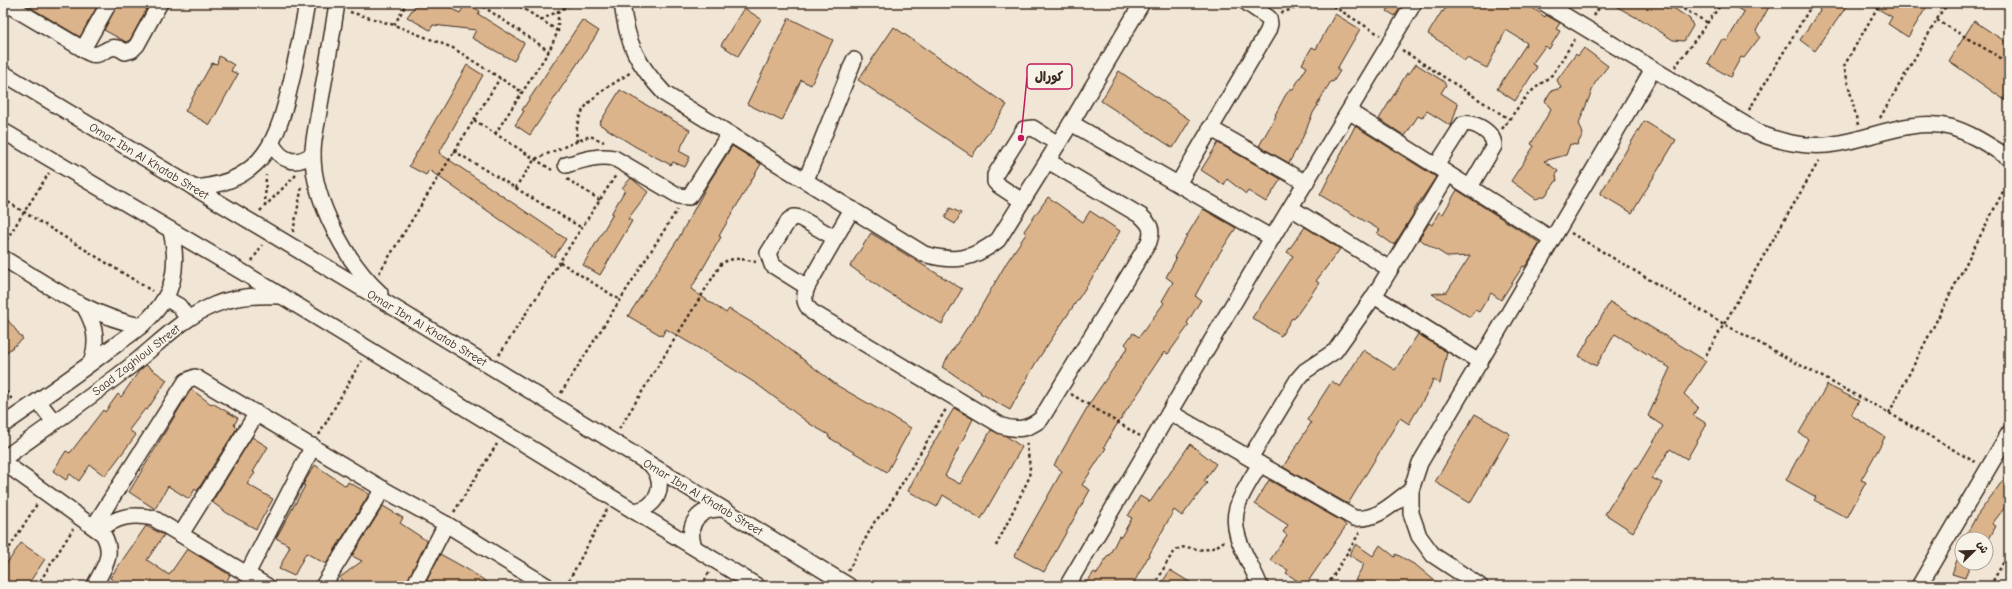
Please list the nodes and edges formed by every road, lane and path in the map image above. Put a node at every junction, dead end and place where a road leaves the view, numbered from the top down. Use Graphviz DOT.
graph roads {
  1 [pos="5,3"];
  2 [pos="109,3"];
  3 [pos="160,3"];
  4 [pos="307,3"];
  5 [pos="407,3"];
  6 [pos="478,3"];
  7 [pos="515,3"];
  8 [pos="574,3"];
  9 [pos="622,3"];
  10 [pos="1142,3"];
  11 [pos="1247,3"];
  12 [pos="1310,3"];
  13 [pos="1328,3"];
  14 [pos="1414,3"];
  15 [pos="1544,3"];
  16 [pos="1673,3"];
  17 [pos="1722,3"];
  18 [pos="1813,3"];
  19 [pos="1880,3"];
  20 [pos="1955,3"];
  21 [pos="336,6"];
  22 [pos="558,12"];
  23 [pos="1269,18"];
  24 [pos="541,20"];
  25 [pos="1937,20"];
  26 [pos="1708,23"];
  27 [pos="394,26"];
  28 [pos="1582,26"];
  29 [pos="558,32"];
  30 [pos="1390,42"];
  31 [pos="82,49"];
  32 [pos="549,51"];
  33 [pos="854,60"];
  34 [pos="2009,63"];
  35 [pos="641,64"];
  36 [pos="1653,69"];
  37 [pos="3,73"];
  38 [pos="500,78"];
  39 [pos="1666,78"];
  40 [pos="522,92"];
  41 [pos="1350,112"];
  42 [pos="1509,119"];
  43 [pos="474,120"];
  44 [pos="1742,122"];
  45 [pos="1071,123"];
  46 [pos="1210,128"];
  47 [pos="3,130"];
  48 [pos="495,134"];
  49 [pos="730,134"];
  50 [pos="1865,137"];
  51 [pos="1494,140"];
  52 [pos="577,142"];
  53 [pos="1058,144"];
  54 [pos="1828,145"];
  55 [pos="269,148"];
  56 [pos="454,151"];
  57 [pos="313,156"];
  58 [pos="2009,158"];
  59 [pos="1048,161"];
  60 [pos="56,163"];
  61 [pos="624,164"];
  62 [pos="1442,170"];
  63 [pos="560,171"];
  64 [pos="303,180"];
  65 [pos="806,180"];
  66 [pos="2009,180"];
  67 [pos="1306,183"];
  68 [pos="1178,184"];
  69 [pos="194,188"];
  70 [pos="1470,188"];
  71 [pos="684,198"];
  72 [pos="3,199"];
  73 [pos="600,200"];
  74 [pos="1022,201"];
  75 [pos="265,206"];
  76 [pos="1291,208"];
  77 [pos="852,209"];
  78 [pos="24,212"];
  79 [pos="250,221"];
  80 [pos="1560,226"];
  81 [pos="582,228"];
  82 [pos="171,230"];
  83 [pos="269,233"];
  84 [pos="835,238"];
  85 [pos="1272,238"];
  86 [pos="1552,240"];
  87 [pos="3,245"];
  88 [pos="290,245"];
  89 [pos="3,258"];
  90 [pos="560,262"];
  91 [pos="772,265"];
  92 [pos="1390,269"];
  93 [pos="244,273"];
  94 [pos="371,285"];
  95 [pos="807,287"];
  96 [pos="282,296"];
  97 [pos="1374,296"];
  98 [pos="165,298"];
  99 [pos="620,300"];
  100 [pos="85,308"];
  101 [pos="403,313"];
  102 [pos="188,319"];
  103 [pos="1724,324"];
  104 [pos="141,326"];
  105 [pos="368,349"];
  106 [pos="1706,355"];
  107 [pos="1480,362"];
  108 [pos="92,363"];
  109 [pos="491,368"];
  110 [pos="1060,388"];
  111 [pos="953,397"];
  112 [pos="38,401"];
  113 [pos="553,405"];
  114 [pos="257,413"];
  115 [pos="1171,413"];
  116 [pos="1889,413"];
  117 [pos="54,422"];
  118 [pos="3,425"];
  119 [pos="1023,429"];
  120 [pos="504,433"];
  121 [pos="2009,433"];
  122 [pos="612,441"];
  123 [pos="1153,443"];
  124 [pos="313,446"];
  125 [pos="2004,453"];
  126 [pos="3,460"];
  127 [pos="1254,460"];
  128 [pos="652,466"];
  129 [pos="1988,469"];
  130 [pos="383,489"];
  131 [pos="1411,490"];
  132 [pos="46,492"];
  133 [pos="612,498"];
  134 [pos="722,509"];
  135 [pos="634,511"];
  136 [pos="80,517"];
  137 [pos="1368,518"];
  138 [pos="446,524"];
  139 [pos="96,528"];
  140 [pos="1236,532"];
  141 [pos="181,534"];
  142 [pos="996,546"];
  143 [pos="694,547"];
  144 [pos="2009,553"];
  145 [pos="3,558"];
  146 [pos="2003,563"];
  147 [pos="2009,566"];
  148 [pos="247,574"];
  149 [pos="1263,583"];
  150 [pos="845,584"];
  151 [pos="37,586"];
  152 [pos="94,586"];
  153 [pos="267,586"];
  154 [pos="323,586"];
  155 [pos="414,586"];
  156 [pos="547,586"];
  157 [pos="566,586"];
  158 [pos="757,586"];
  159 [pos="1067,586"];
  160 [pos="1155,586"];
  161 [pos="1327,586"];
  162 [pos="1480,586"];
  163 [pos="1919,586"];
  164 [pos="1990,586"];
  1 -- 31 [label="street"];
  2 -- 31 [label="street"];
  3 -- 31 [label="street"];
  4 -- 55 [label="street"];
  5 -- 27 [label="path"];
  6 -- 32 [label="path"];
  7 -- 24 [label="path"];
  8 -- 22 [label="path"];
  9 -- 35 [label="street"];
  10 -- 45 [label="street"];
  11 -- 23 [label="street"];
  12 -- 23 [label="path"];
  13 -- 30 [label="path"];
  14 -- 30 [label="street"];
  15 -- 28 [label="street"];
  16 -- 26 [label="path"];
  17 -- 26 [label="path"];
  18 -- 44 [label="path"];
  19 -- 50 [label="path"];
  20 -- 25 [label="path"];
  21 -- 27 [label="path"];
  21 -- 57 [label="street"];
  22 -- 24 [label="path"];
  22 -- 29 [label="path"];
  23 -- 46 [label="street"];
  24 -- 29 [label="path"];
  25 -- 34 [label="path"];
  25 -- 50 [label="path"];
  26 -- 39 [label="path"];
  27 -- 38 [label="path"];
  28 -- 36 [label="street"];
  28 -- 42 [label="path"];
  29 -- 32 [label="path"];
  30 -- 41 [label="street"];
  30 -- 42 [label="path"];
  32 -- 40 [label="path"];
  33 -- 65 [label="street"];
  35 -- 49 [label="street"];
  35 -- 52 [label="path"];
  36 -- 39 [label="street"];
  36 -- 80 [label="street"];
  37 -- 69 [label="street, Omar Ibn Al Khatab Street"];
  38 -- 40 [label="path"];
  38 -- 43 [label="path"];
  39 -- 44 [label="street"];
  40 -- 48 [label="path"];
  41 -- 62 [label="street"];
  41 -- 67 [label="street"];
  42 -- 51 [label="path"];
  43 -- 48 [label="path"];
  43 -- 56 [label="path"];
  44 -- 54 [label="street"];
  45 -- 53 [label="street"];
  45 -- 68 [label="street"];
  46 -- 67 [label="street"];
  46 -- 68 [label="street"];
  47 -- 60 [label="street"];
  48 -- 63 [label="path"];
  49 -- 65 [label="street"];
  49 -- 71 [label="street"];
  50 -- 54 [label="street"];
  50 -- 58 [label="street"];
  51 -- 62 [label="street"];
  51 -- 70 [label="street"];
  53 -- 59 [label="street"];
  53 -- 74 [label="street"];
  54 -- 103 [label="path"];
  55 -- 57 [label="street"];
  55 -- 69 [label="street"];
  55 -- 75 [label="path"];
  56 -- 81 [label="path"];
  56 -- 94 [label="path"];
  57 -- 75 [label="path"];
  57 -- 94 [label="street"];
  59 -- 74 [label="street"];
  59 -- 110 [label="street"];
  60 -- 78 [label="path"];
  60 -- 82 [label="street"];
  61 -- 63 [label="street"];
  61 -- 71 [label="street"];
  61 -- 73 [label="path"];
  62 -- 70 [label="street"];
  62 -- 92 [label="street"];
  63 -- 73 [label="path"];
  64 -- 88 [label="path"];
  65 -- 77 [label="street"];
  66 -- 116 [label="path"];
  67 -- 76 [label="street"];
  68 -- 85 [label="street"];
  69 -- 79 [label="street, Omar Ibn Al Khatab Street"];
  70 -- 86 [label="street"];
  71 -- 99 [label="path"];
  72 -- 78 [label="path"];
  73 -- 81 [label="path"];
  74 -- 77 [label="street"];
  75 -- 79 [label="path"];
  76 -- 85 [label="street"];
  76 -- 92 [label="street"];
  77 -- 84 [label="street"];
  78 -- 87 [label="path"];
  78 -- 98 [label="path"];
  79 -- 83 [label="street, Omar Ibn Al Khatab Street"];
  80 -- 86 [label="street"];
  80 -- 103 [label="path"];
  81 -- 90 [label="path"];
  82 -- 93 [label="street"];
  82 -- 98 [label="street, Saad Zaghloul Street"];
  83 -- 88 [label="street, Omar Ibn Al Khatab Street"];
  83 -- 93 [label="path"];
  84 -- 91 [label="street"];
  84 -- 95 [label="street"];
  85 -- 115 [label="street"];
  86 -- 107 [label="street"];
  88 -- 101 [label="street, Omar Ibn Al Khatab Street"];
  89 -- 100 [label="street"];
  90 -- 99 [label="path"];
  90 -- 109 [label="path"];
  91 -- 95 [label="street"];
  91 -- 122 [label="path"];
  92 -- 97 [label="street"];
  93 -- 96 [label="street"];
  94 -- 101 [label="street"];
  95 -- 111 [label="street"];
  96 -- 102 [label="street, Saad Zaghloul Street"];
  96 -- 105 [label="street"];
  97 -- 107 [label="street"];
  97 -- 127 [label="street"];
  98 -- 102 [label="street"];
  98 -- 104 [label="street, Saad Zaghloul Street"];
  99 -- 113 [label="path"];
  100 -- 104 [label="street"];
  100 -- 108 [label="street"];
  101 -- 109 [label="street, Omar Ibn Al Khatab Street"];
  102 -- 117 [label="street, Saad Zaghloul Street"];
  103 -- 106 [label="path"];
  103 -- 116 [label="path"];
  104 -- 108 [label="street, Saad Zaghloul Street"];
  105 -- 120 [label="street"];
  105 -- 124 [label="path"];
  107 -- 131 [label="street"];
  108 -- 112 [label="street, Saad Zaghloul Street"];
  109 -- 113 [label="street, Omar Ibn Al Khatab Street"];
  110 -- 119 [label="street"];
  110 -- 123 [label="path"];
  111 -- 119 [label="street"];
  111 -- 150 [label="path"];
  112 -- 117 [label="street"];
  112 -- 118 [label="street, Saad Zaghloul Street"];
  113 -- 122 [label="street, Omar Ibn Al Khatab Street"];
  114 -- 124 [label="street"];
  114 -- 139 [label="street"];
  114 -- 141 [label="street"];
  115 -- 123 [label="street"];
  115 -- 127 [label="street"];
  116 -- 129 [label="path"];
  117 -- 126 [label="street, Saad Zaghloul Street"];
  119 -- 142 [label="path"];
  120 -- 133 [label="street"];
  120 -- 138 [label="path"];
  121 -- 125 [label="street"];
  122 -- 128 [label="street, Omar Ibn Al Khatab Street"];
  123 -- 159 [label="street"];
  124 -- 130 [label="street"];
  124 -- 148 [label="street"];
  125 -- 129 [label="street"];
  126 -- 132 [label="street"];
  127 -- 137 [label="street"];
  127 -- 140 [label="street"];
  128 -- 134 [label="street, Omar Ibn Al Khatab Street"];
  128 -- 135 [label="street"];
  129 -- 163 [label="street"];
  130 -- 138 [label="street"];
  130 -- 154 [label="street"];
  131 -- 137 [label="street"];
  131 -- 162 [label="street"];
  132 -- 136 [label="street"];
  132 -- 145 [label="path"];
  133 -- 135 [label="street"];
  133 -- 157 [label="path"];
  134 -- 143 [label="street"];
  134 -- 150 [label="street, Omar Ibn Al Khatab Street"];
  135 -- 143 [label="street"];
  136 -- 139 [label="street"];
  136 -- 151 [label="path"];
  137 -- 161 [label="path"];
  138 -- 155 [label="street"];
  138 -- 156 [label="street"];
  139 -- 141 [label="street"];
  139 -- 152 [label="street"];
  140 -- 149 [label="street"];
  140 -- 160 [label="path"];
  141 -- 148 [label="street"];
  143 -- 158 [label="street"];
  144 -- 146 [label="path"];
  146 -- 147 [label="path"];
  146 -- 164 [label="path"];
  148 -- 153 [label="street"];
}
